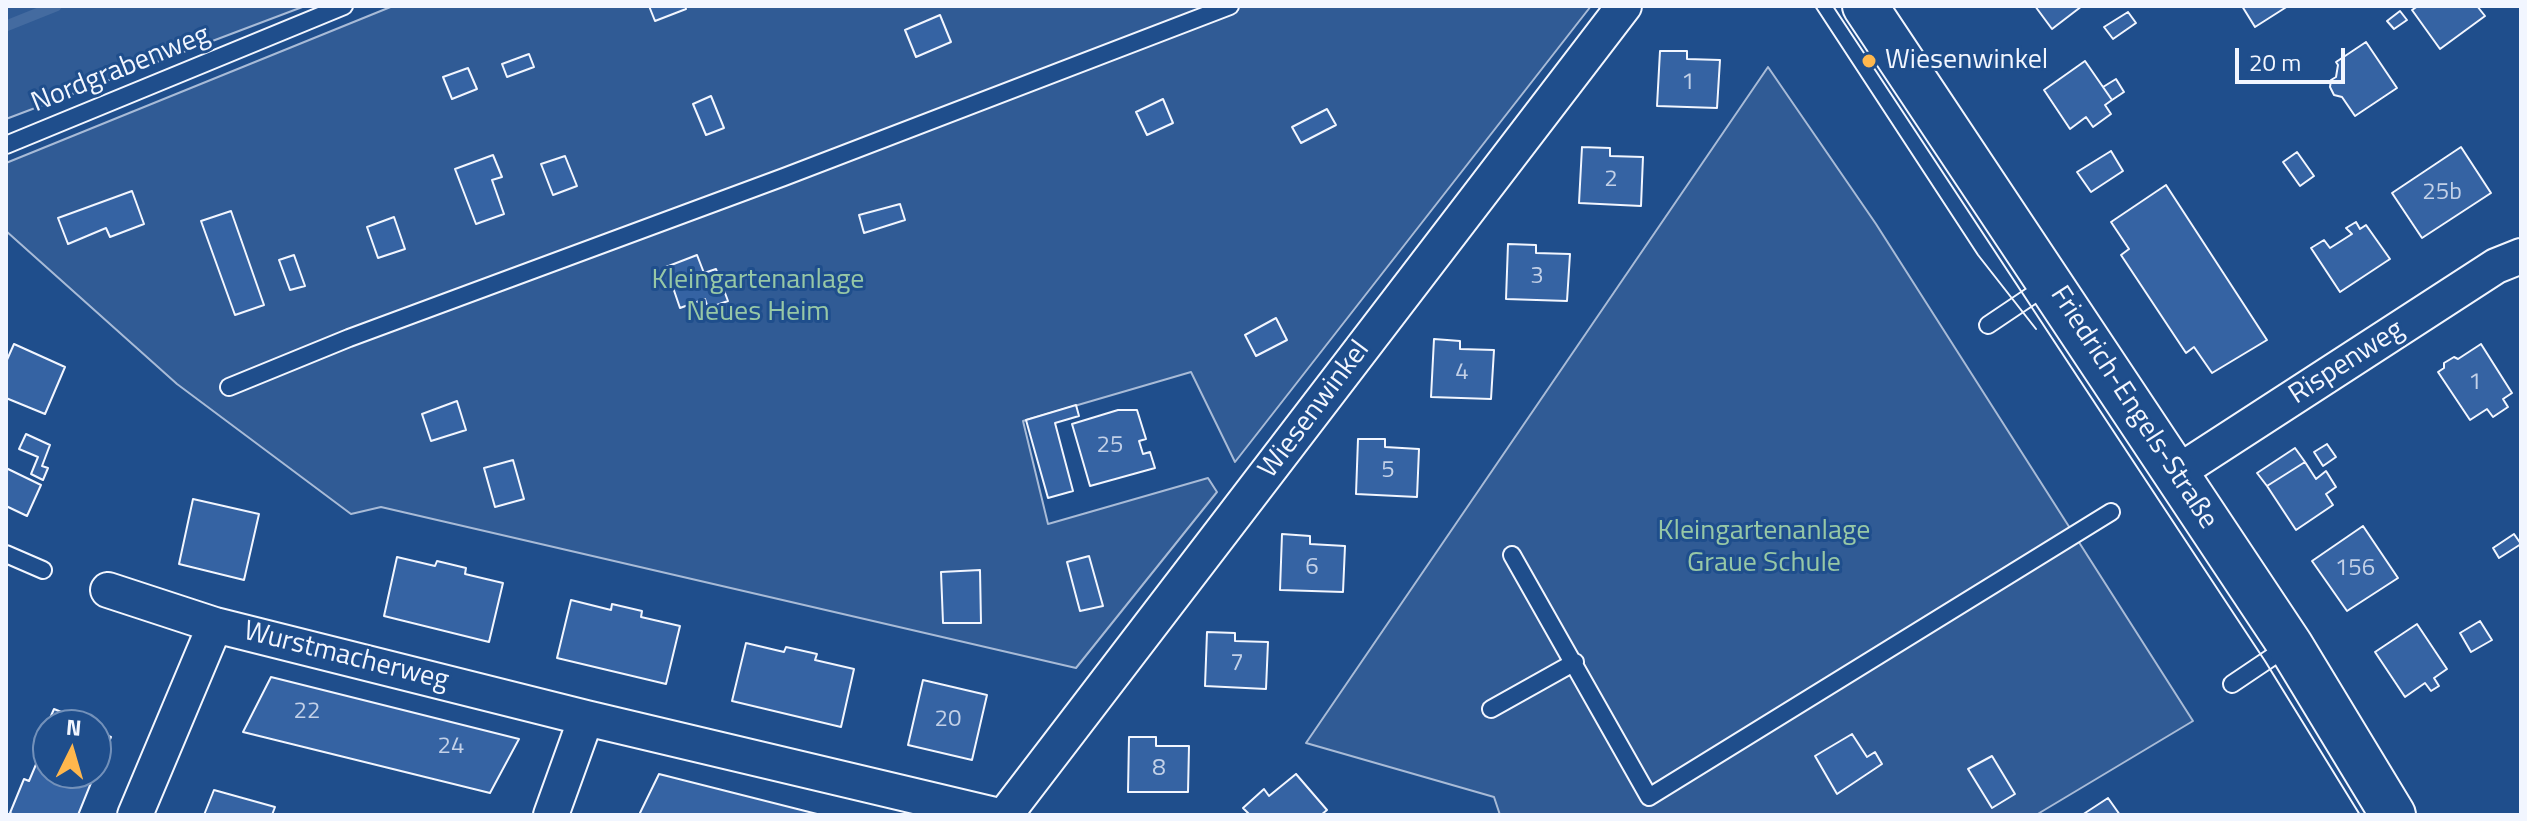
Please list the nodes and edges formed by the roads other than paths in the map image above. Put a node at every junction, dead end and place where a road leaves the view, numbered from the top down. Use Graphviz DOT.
graph roads {
  1 [pos="344,6"];
  2 [pos="1230,6"];
  3 [pos="1624,6"];
  4 [pos="1865,6"];
  5 [pos="6,145"];
  6 [pos="2521,256"];
  7 [pos="2050,283"];
  8 [pos="1988,325"];
  9 [pos="229,387"];
  10 [pos="2175,474"];
  11 [pos="2111,512"];
  12 [pos="6,554"];
  13 [pos="1512,555"];
  14 [pos="43,570"];
  15 [pos="108,590"];
  16 [pos="215,625"];
  17 [pos="2290,645"];
  18 [pos="1575,662"];
  19 [pos="2232,684"];
  20 [pos="1491,709"];
  21 [pos="586,718"];
  22 [pos="135,815"];
  23 [pos="551,815"];
  24 [pos="995,815"];
  25 [pos="1005,815"];
  26 [pos="2393,815"];
  1 -- 5 [label="lane, Nordgrabenweg"];
  2 -- 9 [label="lane"];
  3 -- 25 [label="street, Wiesenwinkel"];
  4 -- 7 [label="main road, Friedrich-Engels-Straße"];
  6 -- 10 [label="street, Rispenweg"];
  7 -- 8 [label="lane"];
  7 -- 10 [label="main road, Friedrich-Engels-Straße"];
  10 -- 17 [label="main road, Friedrich-Engels-Straße"];
  11 -- 18 [label="lane"];
  12 -- 14 [label="lane"];
  13 -- 18 [label="lane"];
  15 -- 16 [label="street, Wurstmacherweg"];
  16 -- 21 [label="street, Wurstmacherweg"];
  16 -- 22 [label="street"];
  17 -- 19 [label="lane"];
  17 -- 26 [label="main road, Friedrich-Engels-Straße"];
  18 -- 20 [label="lane"];
  21 -- 23 [label="street"];
  21 -- 24 [label="street, Wurstmacherweg"];
}
